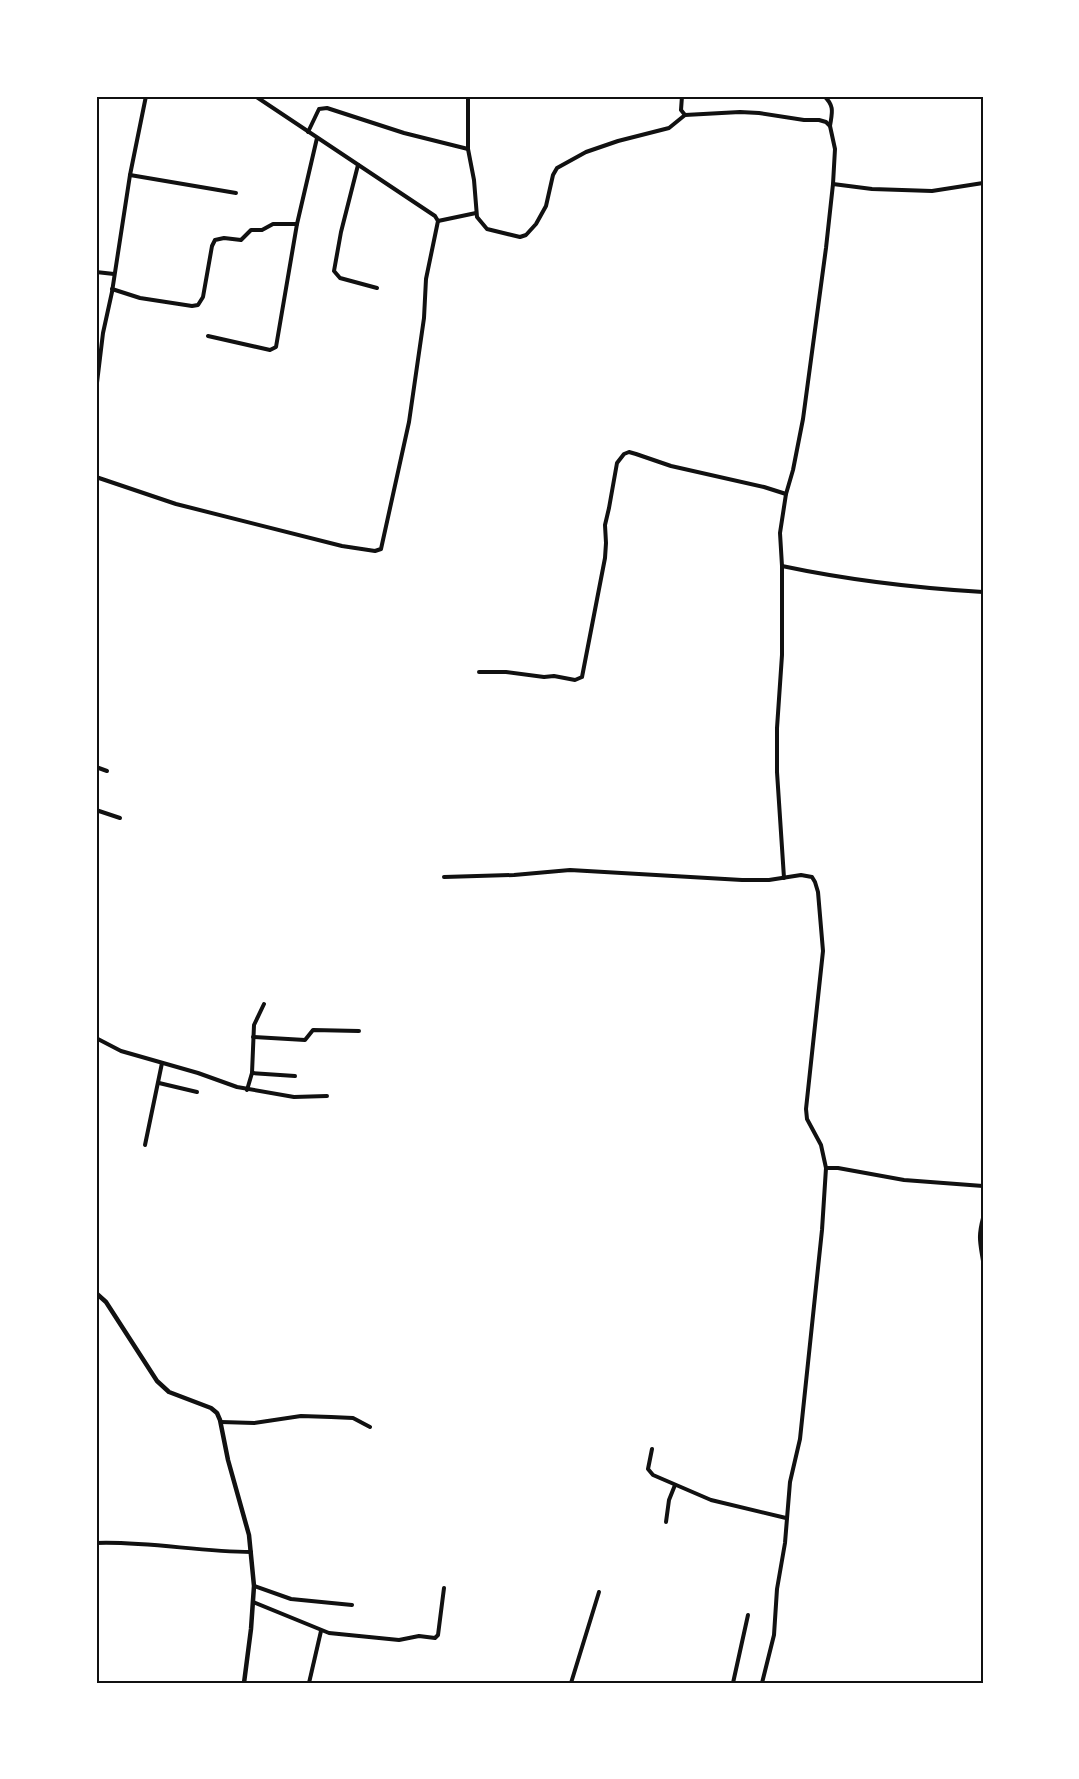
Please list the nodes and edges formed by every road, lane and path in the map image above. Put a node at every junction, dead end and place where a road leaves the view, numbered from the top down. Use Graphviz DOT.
graph roads {
  1 [pos="146,96"];
  2 [pos="256,96"];
  3 [pos="468,96"];
  4 [pos="682,96"];
  5 [pos="824,96"];
  6 [pos="685,114"];
  7 [pos="830,126"];
  8 [pos="308,132"];
  9 [pos="317,138"];
  10 [pos="468,149"];
  11 [pos="358,165"];
  12 [pos="130,175"];
  13 [pos="983,183"];
  14 [pos="833,184"];
  15 [pos="236,193"];
  16 [pos="476,214"];
  17 [pos="438,221"];
  18 [pos="297,224"];
  19 [pos="96,272"];
  20 [pos="114,274"];
  21 [pos="377,288"];
  22 [pos="112,289"];
  23 [pos="208,336"];
  24 [pos="96,391"];
  25 [pos="96,477"];
  26 [pos="786,494"];
  27 [pos="782,566"];
  28 [pos="983,592"];
  29 [pos="479,672"];
  30 [pos="96,767"];
  31 [pos="107,771"];
  32 [pos="96,810"];
  33 [pos="120,818"];
  34 [pos="444,877"];
  35 [pos="784,878"];
  36 [pos="264,1004"];
  37 [pos="358,1031"];
  38 [pos="253,1037"];
  39 [pos="96,1038"];
  40 [pos="162,1064"];
  41 [pos="252,1073"];
  42 [pos="295,1076"];
  43 [pos="159,1083"];
  44 [pos="247,1090"];
  45 [pos="197,1092"];
  46 [pos="327,1096"];
  47 [pos="145,1145"];
  48 [pos="826,1168"];
  49 [pos="983,1186"];
  50 [pos="983,1218"];
  51 [pos="983,1261"];
  52 [pos="96,1293"];
  53 [pos="221,1422"];
  54 [pos="370,1427"];
  55 [pos="652,1449"];
  56 [pos="675,1485"];
  57 [pos="786,1518"];
  58 [pos="666,1522"];
  59 [pos="96,1543"];
  60 [pos="251,1552"];
  61 [pos="254,1586"];
  62 [pos="444,1588"];
  63 [pos="599,1592"];
  64 [pos="253,1602"];
  65 [pos="352,1605"];
  66 [pos="748,1615"];
  67 [pos="321,1631"];
  68 [pos="244,1683"];
  69 [pos="309,1683"];
  70 [pos="571,1683"];
  71 [pos="733,1683"];
  72 [pos="762,1683"];
  1 -- 12 [label="street"];
  2 -- 8 [label="street"];
  3 -- 10 [label="street"];
  4 -- 6 [label="street"];
  5 -- 7 [label="street"];
  6 -- 7 [label="street"];
  6 -- 16 [label="street"];
  7 -- 14 [label="street"];
  8 -- 9 [label="street"];
  8 -- 10 [label="street"];
  9 -- 11 [label="street"];
  9 -- 18 [label="street"];
  10 -- 16 [label="street"];
  11 -- 17 [label="street"];
  11 -- 21 [label="street"];
  12 -- 15 [label="street"];
  12 -- 20 [label="street"];
  13 -- 14 [label="street"];
  14 -- 26 [label="street"];
  16 -- 17 [label="street"];
  17 -- 25 [label="street"];
  18 -- 22 [label="street"];
  18 -- 23 [label="street"];
  19 -- 20 [label="street"];
  20 -- 22 [label="street"];
  22 -- 24 [label="street"];
  26 -- 27 [label="street"];
  26 -- 29 [label="street"];
  27 -- 28 [label="street"];
  27 -- 35 [label="street"];
  30 -- 31 [label="street"];
  32 -- 33 [label="street"];
  34 -- 35 [label="street"];
  35 -- 48 [label="street"];
  36 -- 38 [label="street"];
  37 -- 38 [label="street"];
  38 -- 41 [label="street"];
  39 -- 40 [label="street"];
  40 -- 43 [label="street"];
  40 -- 44 [label="street"];
  41 -- 42 [label="street"];
  41 -- 44 [label="street"];
  43 -- 45 [label="street"];
  43 -- 47 [label="street"];
  44 -- 46 [label="street"];
  48 -- 49 [label="street"];
  48 -- 57 [label="street"];
  50 -- 51 [label="street"];
  52 -- 53 [label="street"];
  53 -- 54 [label="street"];
  53 -- 60 [label="street"];
  55 -- 56 [label="street"];
  56 -- 57 [label="street"];
  56 -- 58 [label="street"];
  57 -- 72 [label="street"];
  59 -- 60 [label="street"];
  60 -- 61 [label="street"];
  61 -- 64 [label="street"];
  61 -- 65 [label="street"];
  62 -- 67 [label="street"];
  63 -- 70 [label="street"];
  64 -- 67 [label="street"];
  64 -- 68 [label="street"];
  66 -- 71 [label="street"];
  67 -- 69 [label="street"];
}
